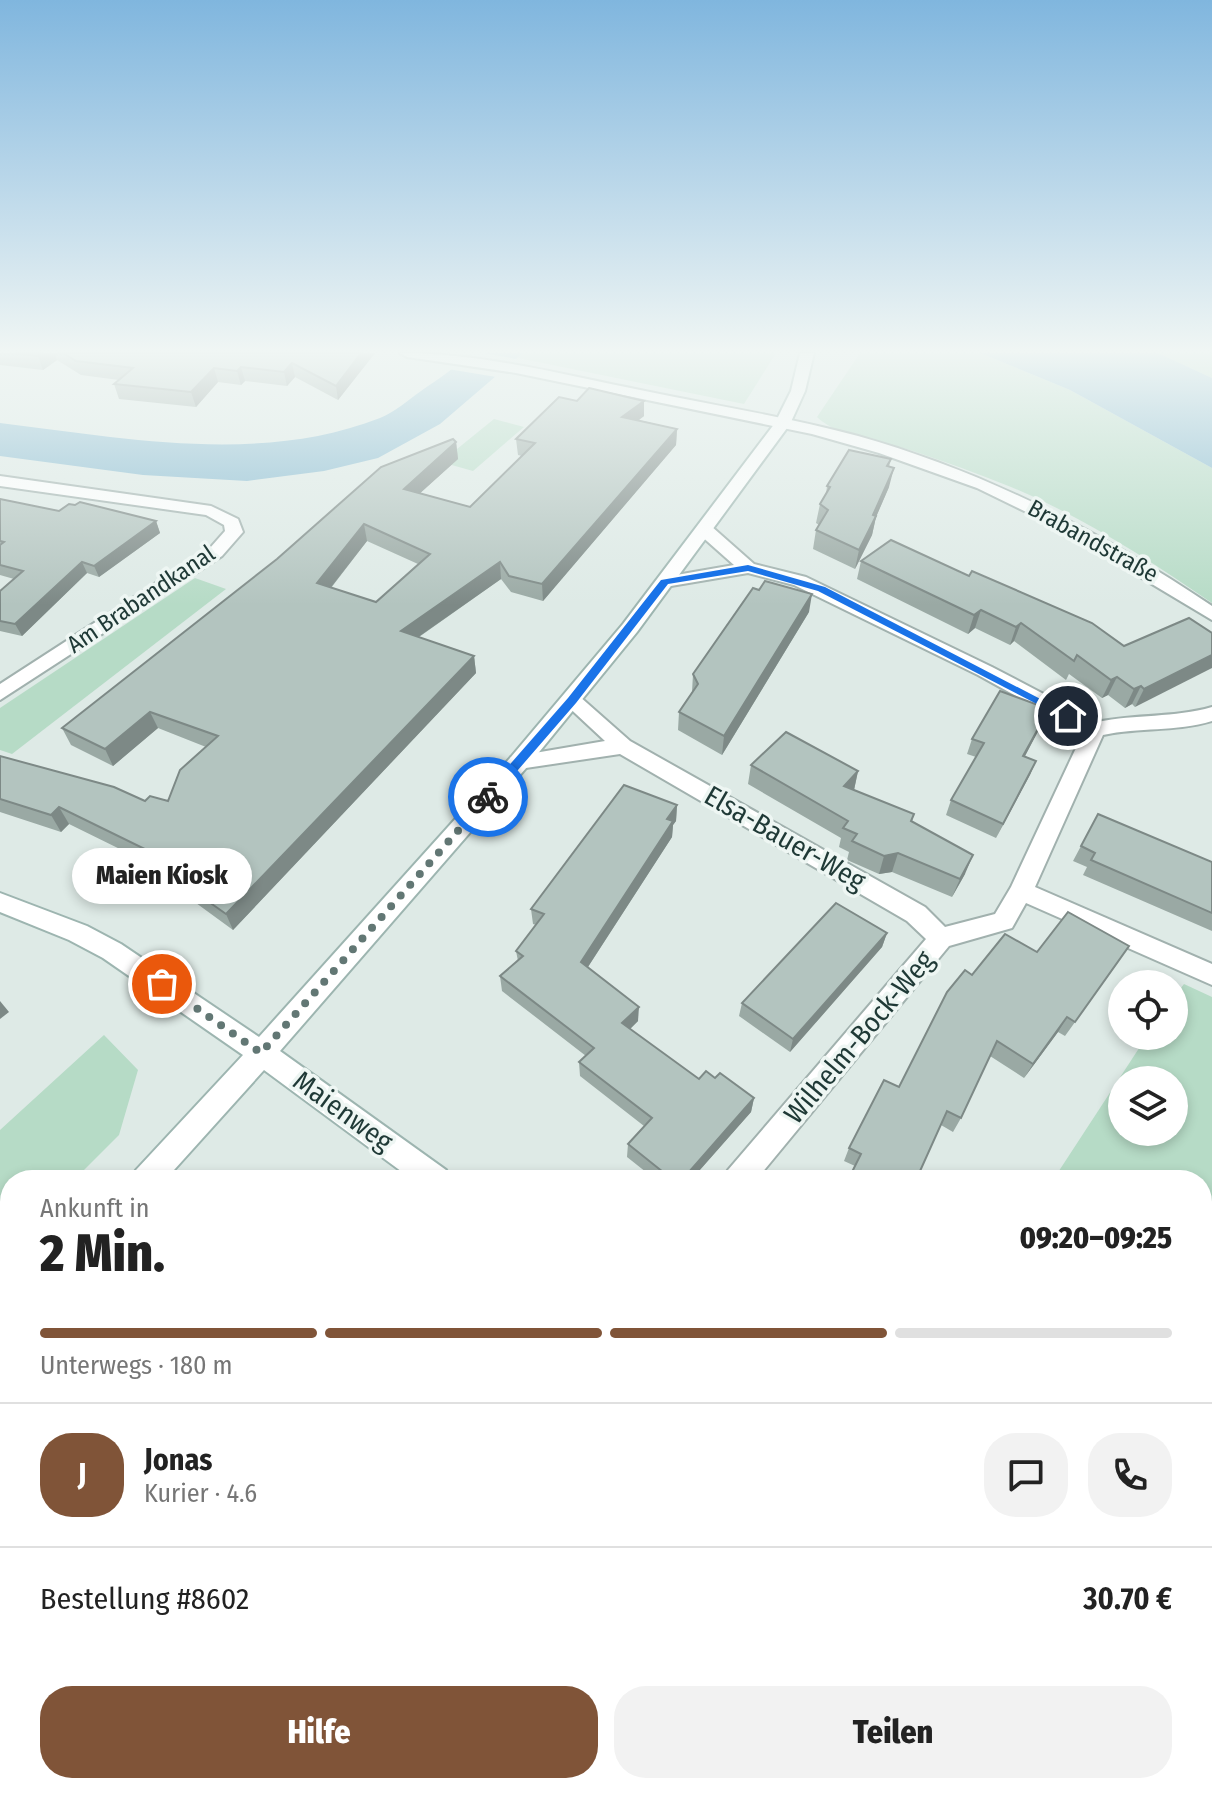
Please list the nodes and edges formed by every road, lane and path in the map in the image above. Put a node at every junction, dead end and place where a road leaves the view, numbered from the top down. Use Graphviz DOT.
graph roads {
  1 [pos="773,437"];
  2 [pos="843,437"];
  3 [pos="0,481"];
  4 [pos="705,530"];
  5 [pos="748,568"];
  6 [pos="665,582"];
  7 [pos="1212,614"];
  8 [pos="0,693"];
  9 [pos="572,701"];
  10 [pos="1212,714"];
  11 [pos="1095,730"];
  12 [pos="623,746"];
  13 [pos="519,762"];
  14 [pos="1021,891"];
  15 [pos="0,902"];
  16 [pos="941,938"];
  17 [pos="1212,975"];
  18 [pos="261,1053"];
  19 [pos="155,1170"];
  20 [pos="422,1170"];
  21 [pos="746,1170"];
  1 -- 4 [label="street"];
  2 -- 7 [label="street, Brabandstraße"];
  3 -- 8 [label="street, Am Brabandkanal"];
  4 -- 5 [label="street"];
  4 -- 6 [label="street"];
  5 -- 6 [label="street"];
  5 -- 11 [label="street"];
  6 -- 9 [label="street"];
  9 -- 12 [label="street, Elsa-Bauer-Weg"];
  9 -- 13 [label="street"];
  10 -- 11 [label="street"];
  11 -- 14 [label="street, Wilhelm-Bock-Weg"];
  12 -- 13 [label="street"];
  12 -- 16 [label="street, Elsa-Bauer-Weg"];
  13 -- 18 [label="street"];
  14 -- 16 [label="street, Wilhelm-Bock-Weg"];
  14 -- 17 [label="street"];
  15 -- 18 [label="street, Maienweg"];
  16 -- 21 [label="street, Wilhelm-Bock-Weg"];
  18 -- 19 [label="street"];
  18 -- 20 [label="street, Maienweg"];
}
